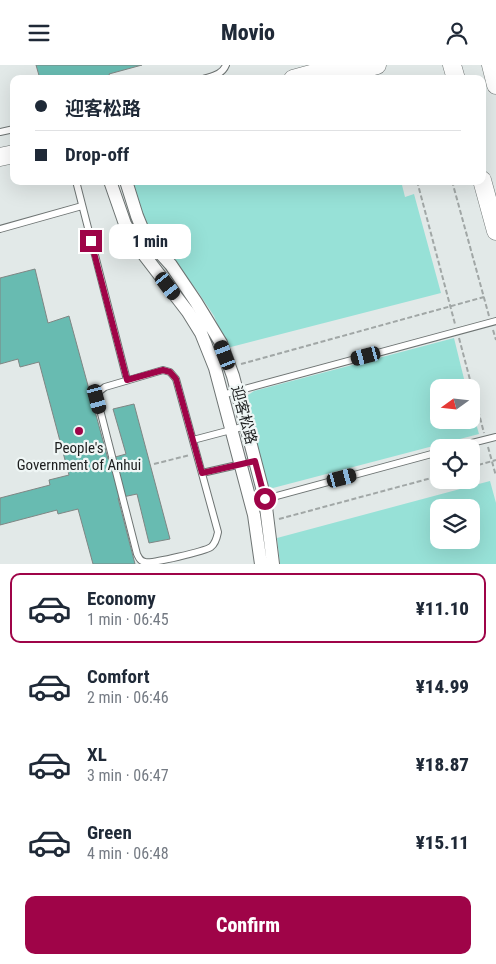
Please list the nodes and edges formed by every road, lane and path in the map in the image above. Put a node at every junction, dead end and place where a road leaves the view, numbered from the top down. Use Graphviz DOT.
graph roads {
  1 [pos="226,65"];
  2 [pos="344,65"];
  3 [pos="377,65"];
  4 [pos="491,65"];
  5 [pos="324,73"];
  6 [pos="216,75"];
  7 [pos="496,85"];
  8 [pos="77,185"];
  9 [pos="111,185"];
  10 [pos="127,185"];
  11 [pos="453,185"];
  12 [pos="483,185"];
  13 [pos="82,206"];
  14 [pos="0,229"];
  15 [pos="496,231"];
  16 [pos="484,297"];
  17 [pos="494,321"];
  18 [pos="496,339"];
  19 [pos="229,367"];
  20 [pos="127,380"];
  21 [pos="237,391"];
  22 [pos="222,395"];
  23 [pos="246,426"];
  24 [pos="232,430"];
  25 [pos="496,437"];
  26 [pos="193,440"];
  27 [pos="480,441"];
  28 [pos="197,453"];
  29 [pos="430,454"];
  30 [pos="496,460"];
  31 [pos="255,461"];
  32 [pos="480,464"];
  33 [pos="154,465"];
  34 [pos="241,465"];
  35 [pos="202,473"];
  36 [pos="430,478"];
  37 [pos="265,499"];
  38 [pos="251,503"];
  39 [pos="269,522"];
  40 [pos="174,561"];
  41 [pos="261,564"];
  42 [pos="273,564"];
  1 -- 6 [label="lane"];
  2 -- 5 [label="street"];
  3 -- 5 [label="street"];
  4 -- 7 [label="street"];
  8 -- 13 [label="lane"];
  9 -- 22 [label="street, 迎客松路"];
  10 -- 19 [label="street, 迎客松路"];
  11 -- 16 [label="path"];
  12 -- 15 [label="street"];
  13 -- 14 [label="lane"];
  13 -- 20 [label="lane"];
  16 -- 17 [label="path"];
  16 -- 19 [label="path"];
  17 -- 18 [label="path"];
  17 -- 21 [label="lane"];
  19 -- 21 [label="street, 迎客松路"];
  20 -- 26 [label="lane"];
  20 -- 40 [label="lane"];
  21 -- 22 [label="lane"];
  21 -- 23 [label="street, 迎客松路"];
  22 -- 24 [label="street, 迎客松路"];
  23 -- 24 [label="lane"];
  23 -- 31 [label="street, 迎客松路"];
  24 -- 26 [label="lane"];
  24 -- 34 [label="street, 迎客松路"];
  25 -- 27 [label="lane"];
  26 -- 28 [label="lane"];
  28 -- 33 [label="path"];
  28 -- 35 [label="lane"];
  29 -- 37 [label="lane"];
  30 -- 32 [label="path"];
  31 -- 34 [label="lane"];
  31 -- 37 [label="street, 迎客松路"];
  34 -- 35 [label="lane"];
  34 -- 38 [label="street, 迎客松路"];
  35 -- 40 [label="lane"];
  36 -- 39 [label="path"];
  37 -- 38 [label="lane"];
  37 -- 39 [label="street, 迎客松路"];
  38 -- 41 [label="street, 迎客松路"];
  39 -- 42 [label="street, 迎客松路"];
}
